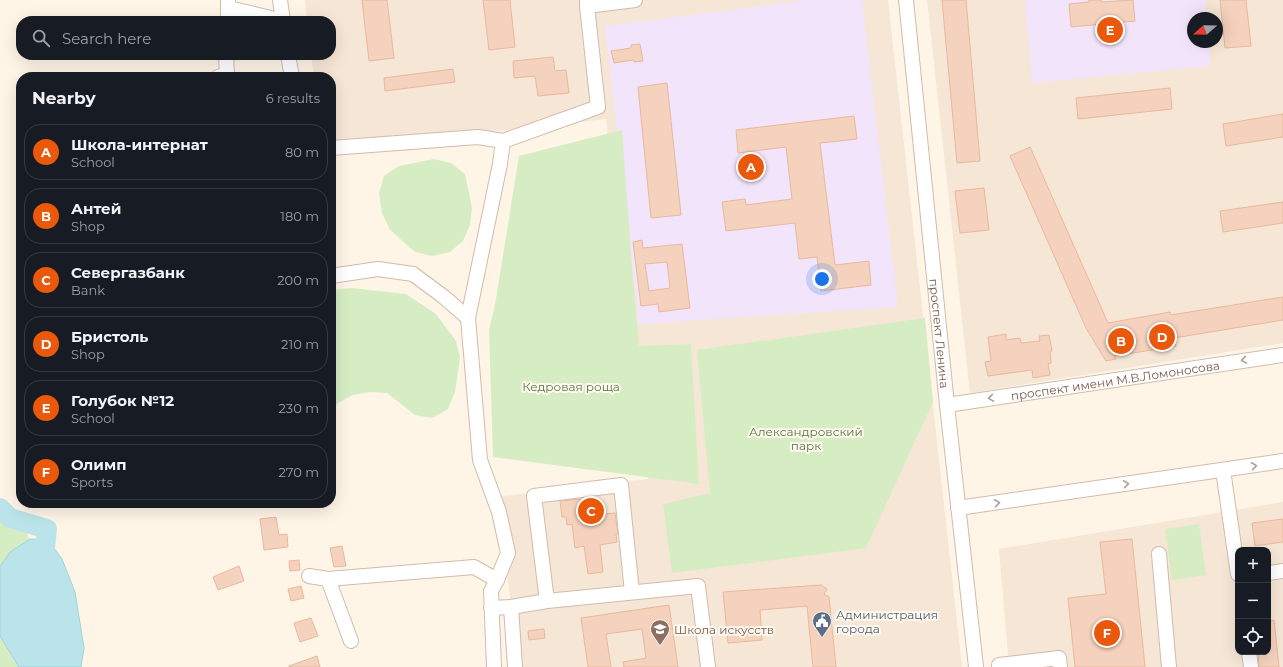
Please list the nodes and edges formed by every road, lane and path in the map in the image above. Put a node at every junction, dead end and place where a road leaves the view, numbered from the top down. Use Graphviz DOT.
graph roads {
  1 [pos="280,0"];
  2 [pos="635,0"];
  3 [pos="906,0"];
  4 [pos="587,3"];
  5 [pos="228,10"];
  6 [pos="258,16"];
  7 [pos="282,16"];
  8 [pos="226,60"];
  9 [pos="289,60"];
  10 [pos="227,72"];
  11 [pos="291,72"];
  12 [pos="503,141"];
  13 [pos="336,148"];
  14 [pos="336,275"];
  15 [pos="468,318"];
  16 [pos="1283,355"];
  17 [pos="947,405"];
  18 [pos="1283,461"];
  19 [pos="1223,470"];
  20 [pos="958,508"];
  21 [pos="1235,553"];
  22 [pos="1159,554"];
  23 [pos="1283,571"];
  24 [pos="1271,573"];
  25 [pos="309,576"];
  26 [pos="328,579"];
  27 [pos="497,580"];
  28 [pos="632,592"];
  29 [pos="548,601"];
  30 [pos="511,607"];
  31 [pos="491,608"];
  32 [pos="350,640"];
  33 [pos="1249,655"];
  34 [pos="999,665"];
  35 [pos="494,667"];
  36 [pos="515,667"];
  37 [pos="708,667"];
  38 [pos="976,667"];
  39 [pos="1060,667"];
  40 [pos="1169,667"];
  41 [pos="1251,667"];
  1 -- 7 [label="street"];
  2 -- 4 [label="street"];
  3 -- 17 [label="street, проспект Ленина"];
  4 -- 12 [label="street"];
  5 -- 6 [label="street"];
  8 -- 10 [label="street"];
  9 -- 11 [label="street"];
  12 -- 13 [label="street"];
  12 -- 15 [label="street"];
  14 -- 15 [label="street"];
  15 -- 27 [label="street"];
  16 -- 17 [label="street, проспект имени М.В.Ломоносова, one-way"];
  17 -- 20 [label="street, проспект Ленина"];
  19 -- 18 [label="street, one-way"];
  20 -- 19 [label="street, one-way"];
  19 -- 21 [label="street"];
  20 -- 38 [label="street, проспект Ленина"];
  22 -- 40 [label="street"];
  23 -- 24 [label="street"];
  25 -- 26 [label="street"];
  26 -- 27 [label="street"];
  26 -- 32 [label="street"];
  27 -- 31 [label="street"];
  28 -- 29 [label="street"];
  28 -- 29 [label="street"];
  28 -- 37 [label="street"];
  29 -- 30 [label="street"];
  30 -- 31 [label="street"];
  30 -- 36 [label="street"];
  31 -- 35 [label="street"];
  33 -- 41 [label="street"];
  34 -- 39 [label="street"];
}
